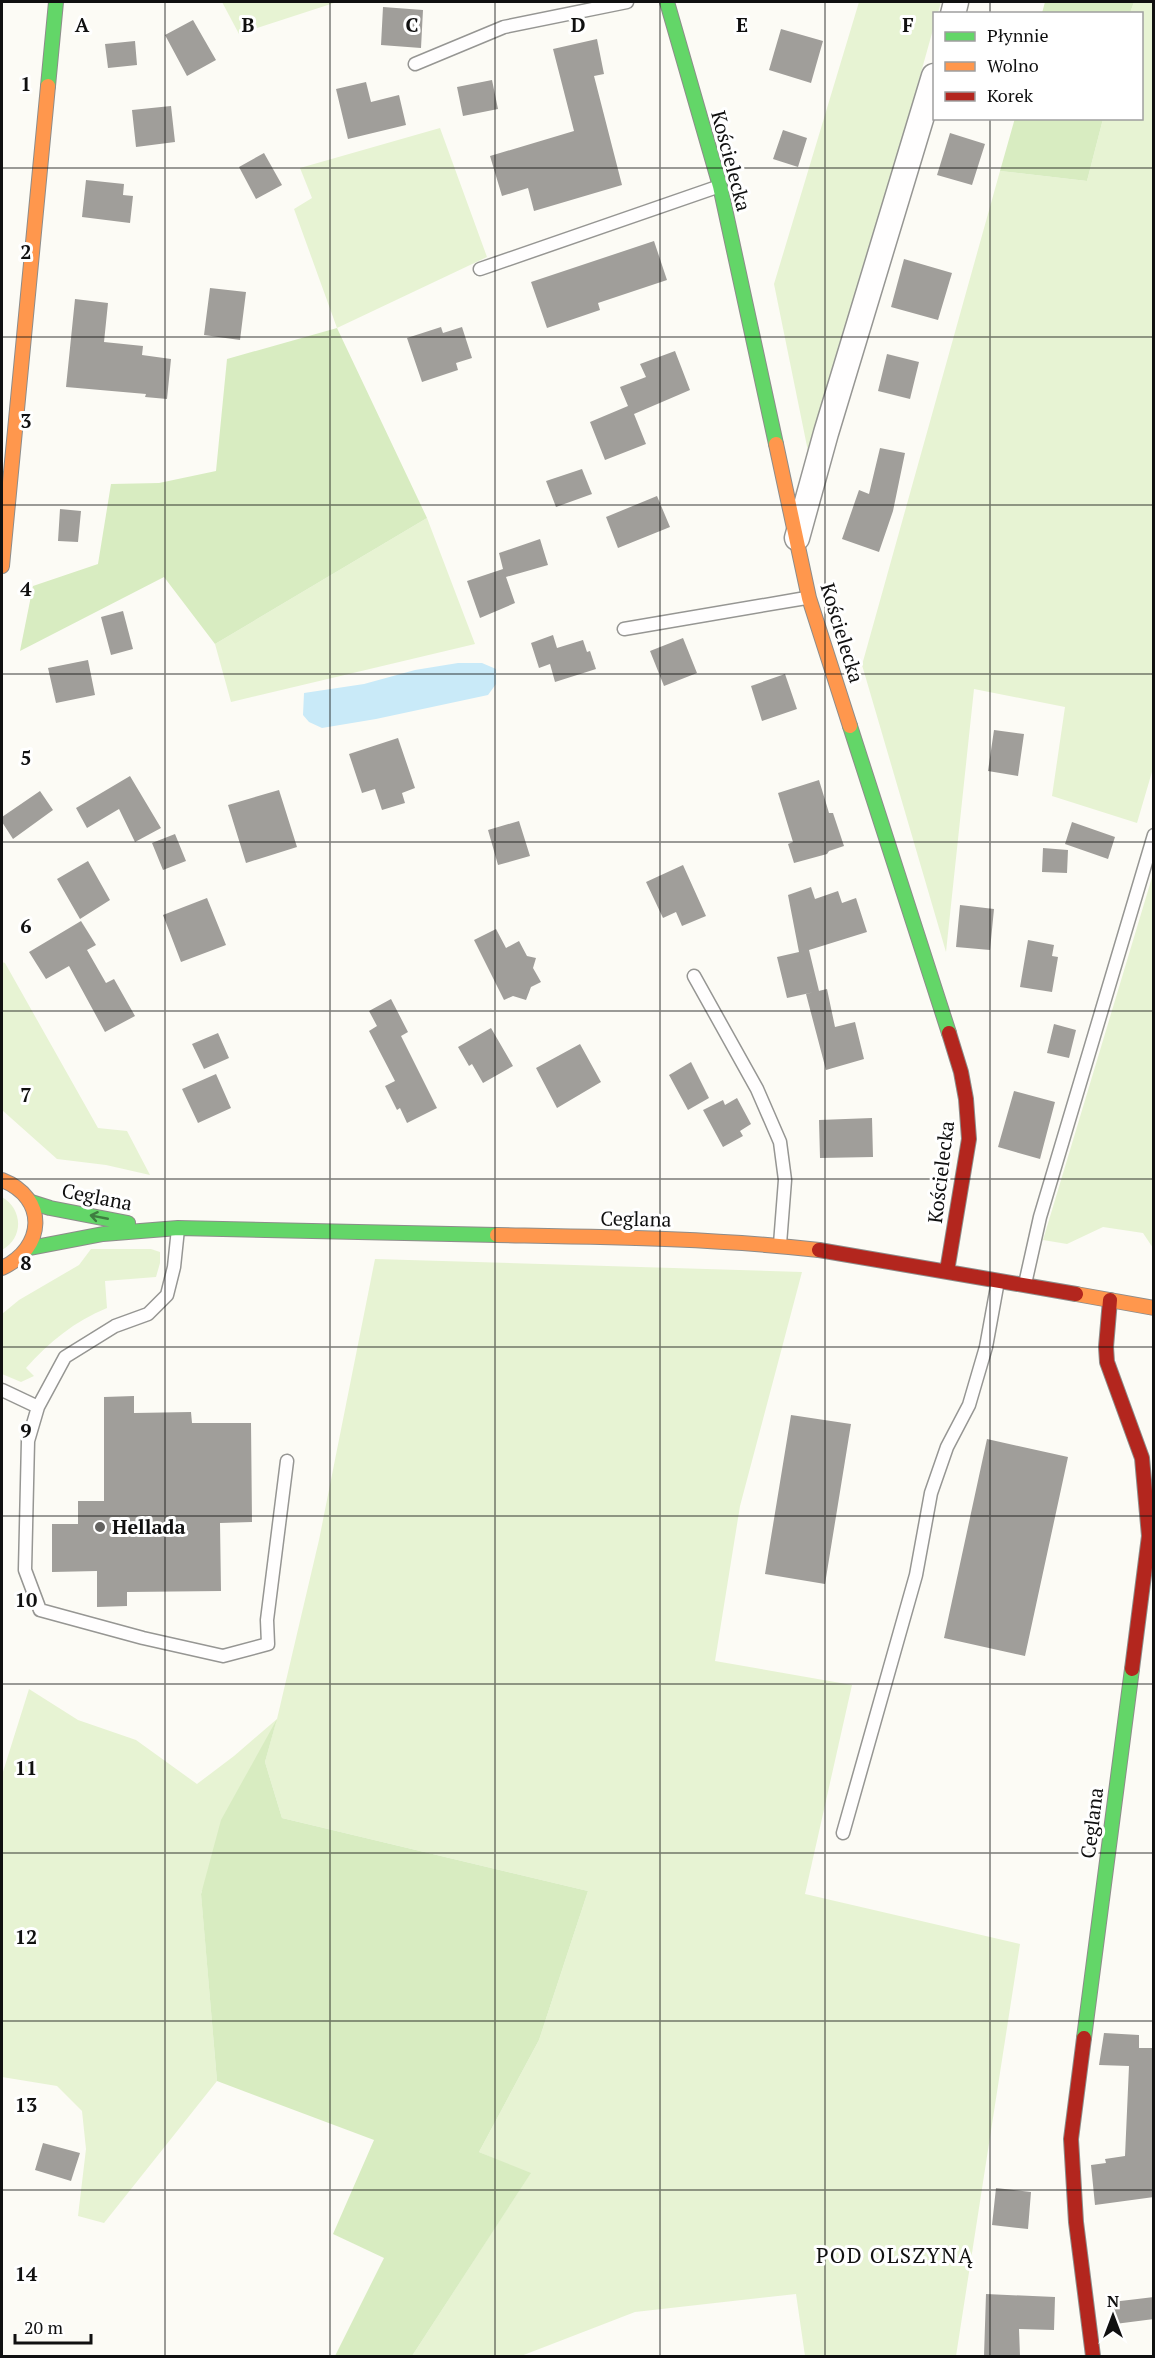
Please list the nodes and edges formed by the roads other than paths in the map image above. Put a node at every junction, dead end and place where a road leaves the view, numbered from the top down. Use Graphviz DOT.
graph roads {
  1 [pos="56,2"];
  2 [pos="627,2"];
  3 [pos="667,2"];
  4 [pos="415,64"];
  5 [pos="933,79"];
  6 [pos="720,186"];
  7 [pos="480,269"];
  8 [pos="797,540"];
  9 [pos="2,567"];
  10 [pos="809,598"];
  11 [pos="624,629"];
  12 [pos="1154,835"];
  13 [pos="694,976"];
  14 [pos="3,1177"];
  15 [pos="31,1202"];
  16 [pos="156,1228"];
  17 [pos="178,1228"];
  18 [pos="779,1246"];
  19 [pos="30,1248"];
  20 [pos="2,1268"];
  21 [pos="947,1272"];
  22 [pos="998,1280"];
  23 [pos="1025,1285"];
  24 [pos="1110,1300"];
  25 [pos="1154,1308"];
  26 [pos="2,1390"];
  27 [pos="38,1407"];
  28 [pos="287,1461"];
  29 [pos="843,1833"];
  30 [pos="1093,2356"];
  1 -- 9 [label="street"];
  2 -- 4 [label="lane"];
  3 -- 6 [label="street, Kościelecka"];
  5 -- 8 [label="street"];
  6 -- 7 [label="lane"];
  6 -- 8 [label="street, Kościelecka"];
  8 -- 10 [label="street, Kościelecka"];
  10 -- 11 [label="lane"];
  10 -- 21 [label="street, Kościelecka"];
  12 -- 23 [label="lane"];
  13 -- 18 [label="lane"];
  14 -- 15 [label="street"];
  16 -- 15 [label="street, Ceglana, one-way"];
  15 -- 19 [label="street"];
  16 -- 17 [label="street, Ceglana"];
  16 -- 19 [label="street, Ceglana"];
  17 -- 18 [label="street, Ceglana"];
  17 -- 27 [label="lane"];
  18 -- 21 [label="street, Ceglana"];
  19 -- 20 [label="street"];
  21 -- 22 [label="street, Ceglana"];
  22 -- 23 [label="street, Ceglana"];
  22 -- 29 [label="lane"];
  23 -- 24 [label="street, Ceglana"];
  24 -- 25 [label="street, Ceglana"];
  24 -- 30 [label="street, Ceglana"];
  26 -- 27 [label="lane"];
  27 -- 28 [label="lane"];
}
